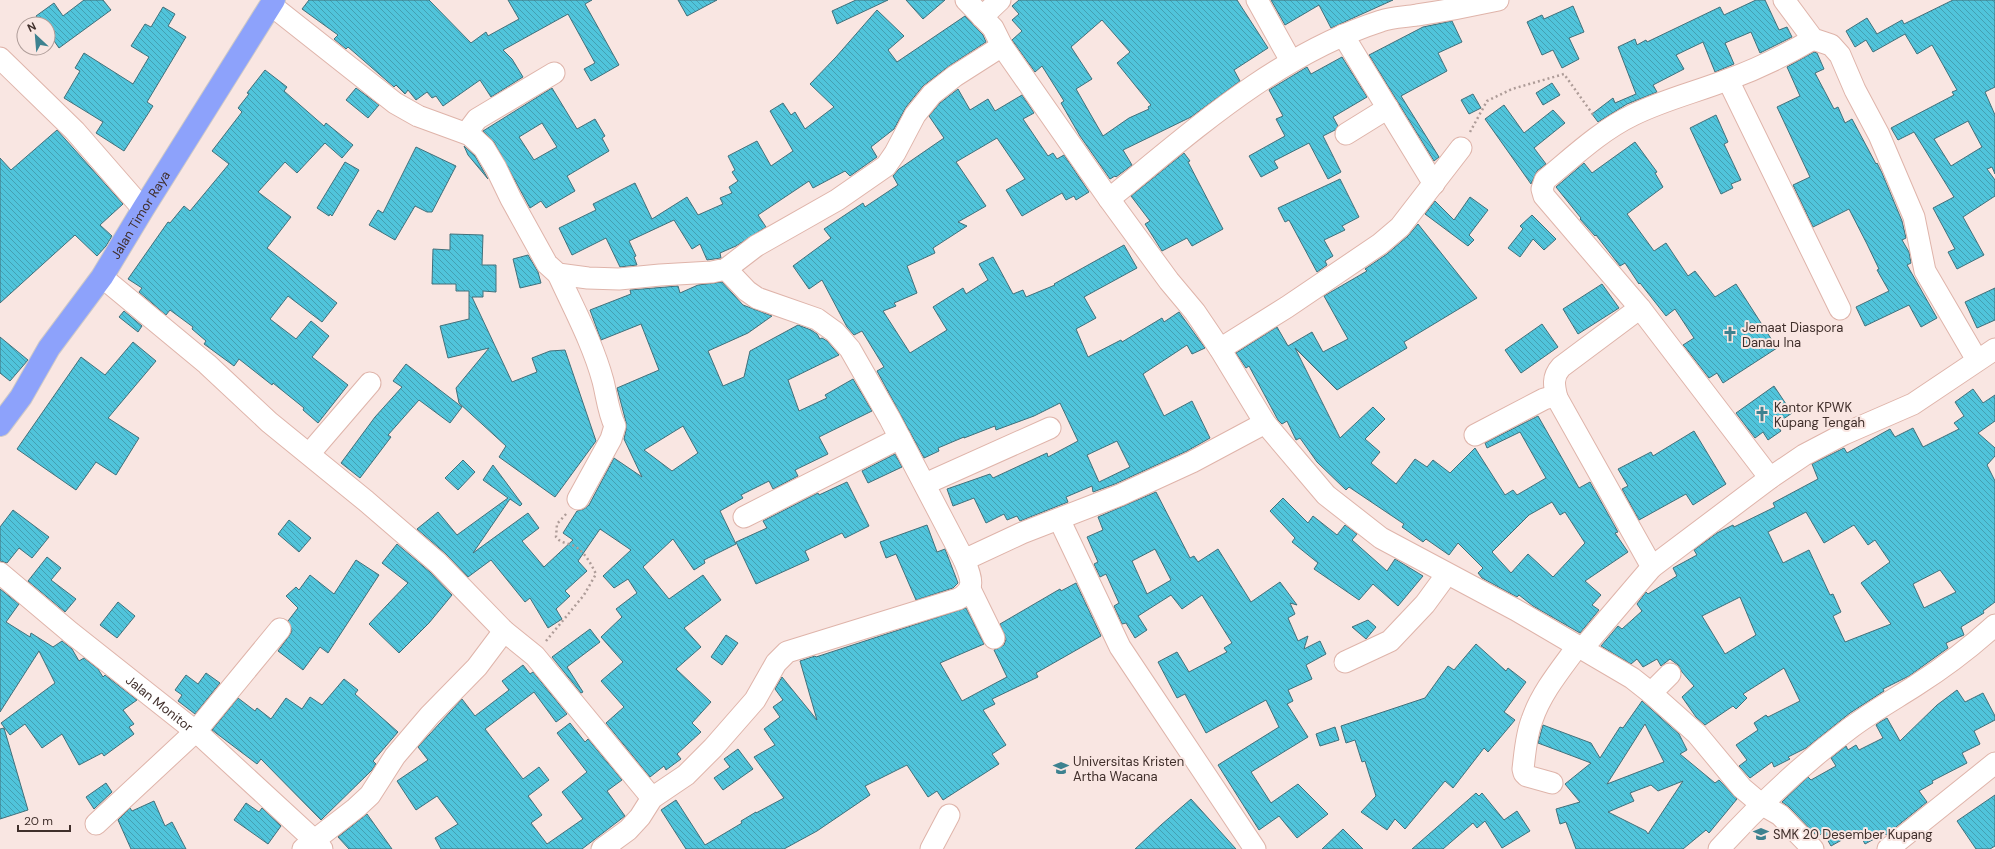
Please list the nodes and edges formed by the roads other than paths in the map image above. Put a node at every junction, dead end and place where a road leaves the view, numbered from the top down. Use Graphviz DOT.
graph roads {
  1 [pos="966,0"];
  2 [pos="1000,0"];
  3 [pos="1257,0"];
  4 [pos="1498,0"];
  5 [pos="1784,0"];
  6 [pos="273,3"];
  7 [pos="1423,7"];
  8 [pos="982,17"];
  9 [pos="1343,35"];
  10 [pos="1813,39"];
  11 [pos="1002,46"];
  12 [pos="0,58"];
  13 [pos="1291,62"];
  14 [pos="554,73"];
  15 [pos="1728,80"];
  16 [pos="1388,108"];
  17 [pos="1346,134"];
  18 [pos="470,135"];
  19 [pos="1461,148"];
  20 [pos="1434,184"];
  21 [pos="1109,199"];
  22 [pos="142,209"];
  23 [pos="726,269"];
  24 [pos="558,274"];
  25 [pos="102,277"];
  26 [pos="1640,308"];
  27 [pos="1840,309"];
  28 [pos="1220,349"];
  29 [pos="1995,349"];
  30 [pos="1976,360"];
  31 [pos="370,383"];
  32 [pos="1557,398"];
  33 [pos="1265,423"];
  34 [pos="0,425"];
  35 [pos="1050,428"];
  36 [pos="1475,435"];
  37 [pos="900,438"];
  38 [pos="309,454"];
  39 [pos="1770,478"];
  40 [pos="925,484"];
  41 [pos="578,499"];
  42 [pos="753,507"];
  43 [pos="1059,519"];
  44 [pos="964,560"];
  45 [pos="1652,567"];
  46 [pos="0,573"];
  47 [pos="1447,574"];
  48 [pos="970,589"];
  49 [pos="1995,625"];
  50 [pos="280,629"];
  51 [pos="504,631"];
  52 [pos="994,638"];
  53 [pos="1580,648"];
  54 [pos="1345,662"];
  55 [pos="1670,674"];
  56 [pos="1651,693"];
  57 [pos="196,731"];
  58 [pos="1995,763"];
  59 [pos="1552,783"];
  60 [pos="652,798"];
  61 [pos="1761,804"];
  62 [pos="949,815"];
  63 [pos="96,824"];
  64 [pos="313,846"];
  65 [pos="602,849"];
  66 [pos="931,849"];
  67 [pos="1255,849"];
  68 [pos="1720,849"];
  69 [pos="1813,849"];
  70 [pos="1888,849"];
  1 -- 8 [label="street"];
  2 -- 8 [label="street"];
  3 -- 13 [label="street"];
  4 -- 7 [label="street"];
  5 -- 10 [label="street"];
  6 -- 18 [label="street"];
  6 -- 22 [label="highway, Jalan Timor Raya"];
  7 -- 9 [label="street"];
  8 -- 11 [label="street"];
  9 -- 13 [label="street"];
  9 -- 16 [label="street"];
  10 -- 15 [label="street"];
  10 -- 30 [label="street"];
  11 -- 21 [label="street"];
  11 -- 23 [label="street"];
  12 -- 22 [label="street"];
  13 -- 21 [label="street"];
  14 -- 18 [label="street"];
  15 -- 26 [label="street"];
  15 -- 27 [label="street"];
  16 -- 17 [label="street"];
  16 -- 20 [label="street"];
  18 -- 24 [label="street"];
  19 -- 20 [label="street"];
  20 -- 28 [label="street"];
  21 -- 28 [label="street"];
  22 -- 25 [label="highway, Jalan Timor Raya"];
  23 -- 24 [label="street"];
  23 -- 37 [label="street"];
  24 -- 41 [label="street"];
  25 -- 34 [label="highway, Jalan Timor Raya"];
  25 -- 38 [label="street"];
  26 -- 32 [label="street"];
  26 -- 39 [label="street"];
  28 -- 33 [label="street"];
  29 -- 30 [label="street"];
  30 -- 39 [label="street"];
  31 -- 38 [label="street"];
  32 -- 36 [label="street"];
  32 -- 45 [label="street"];
  33 -- 43 [label="street"];
  33 -- 47 [label="street"];
  35 -- 40 [label="street"];
  37 -- 40 [label="street"];
  37 -- 42 [label="street"];
  38 -- 51 [label="street"];
  39 -- 45 [label="street"];
  40 -- 44 [label="street"];
  43 -- 44 [label="street"];
  43 -- 67 [label="street"];
  44 -- 48 [label="street"];
  45 -- 53 [label="street"];
  46 -- 57 [label="street, Jalan Monitor"];
  47 -- 53 [label="street"];
  47 -- 54 [label="street"];
  48 -- 52 [label="street"];
  48 -- 60 [label="street"];
  49 -- 61 [label="street"];
  50 -- 57 [label="street"];
  51 -- 60 [label="street"];
  51 -- 64 [label="street"];
  53 -- 56 [label="street"];
  53 -- 59 [label="street"];
  55 -- 56 [label="street"];
  56 -- 61 [label="street"];
  57 -- 63 [label="street"];
  57 -- 64 [label="street, Jalan Monitor"];
  58 -- 70 [label="street"];
  60 -- 65 [label="street"];
  61 -- 68 [label="street"];
  61 -- 69 [label="street"];
  62 -- 66 [label="street"];
}
